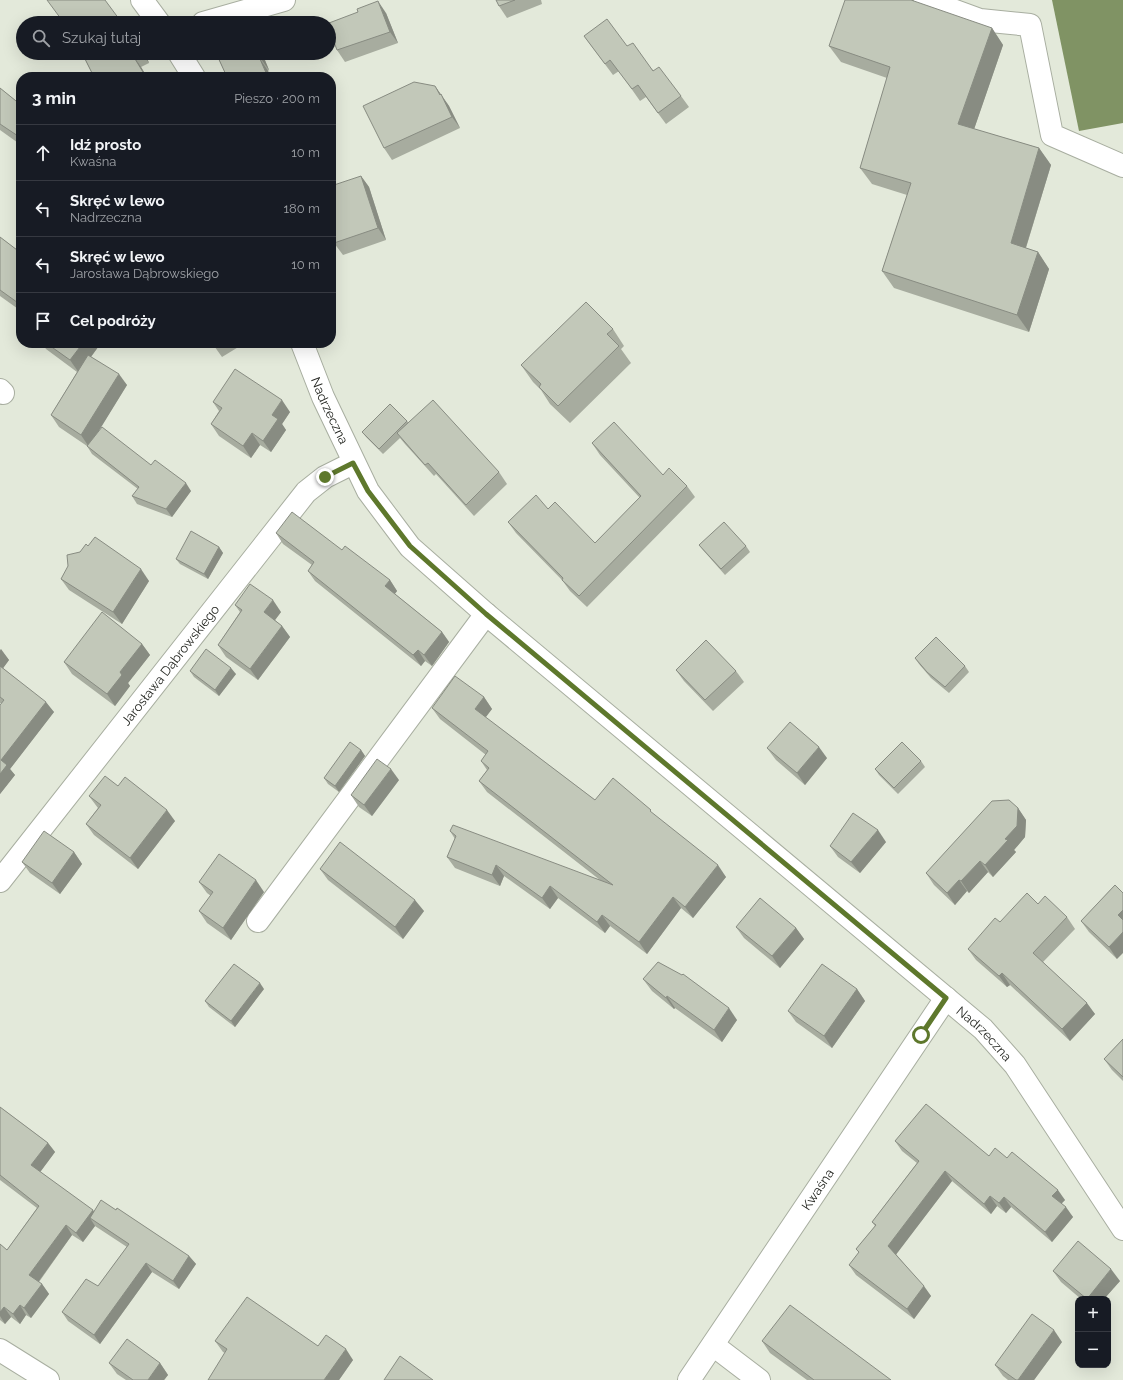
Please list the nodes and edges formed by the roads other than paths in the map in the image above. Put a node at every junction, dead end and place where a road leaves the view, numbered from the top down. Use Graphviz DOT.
graph roads {
  1 [pos="142,0"];
  2 [pos="284,0"];
  3 [pos="925,0"];
  4 [pos="154,16"];
  5 [pos="228,16"];
  6 [pos="183,60"];
  7 [pos="191,72"];
  8 [pos="1123,166"];
  9 [pos="304,348"];
  10 [pos="353,463"];
  11 [pos="486,614"];
  12 [pos="0,881"];
  13 [pos="258,921"];
  14 [pos="946,998"];
  15 [pos="1123,1229"];
  16 [pos="713,1345"];
  17 [pos="0,1350"];
  18 [pos="48,1380"];
  19 [pos="689,1380"];
  20 [pos="758,1380"];
  1 -- 4 [label="street"];
  2 -- 5 [label="street"];
  3 -- 8 [label="street"];
  6 -- 7 [label="street"];
  9 -- 10 [label="street, Nadrzeczna"];
  10 -- 11 [label="street, Nadrzeczna"];
  10 -- 12 [label="street, Jarosława Dąbrowskiego"];
  11 -- 13 [label="street"];
  11 -- 14 [label="street, Nadrzeczna"];
  14 -- 15 [label="street, Nadrzeczna"];
  14 -- 16 [label="street, Kwaśna"];
  16 -- 19 [label="street, Kwaśna"];
  16 -- 20 [label="street"];
  17 -- 18 [label="street"];
}
